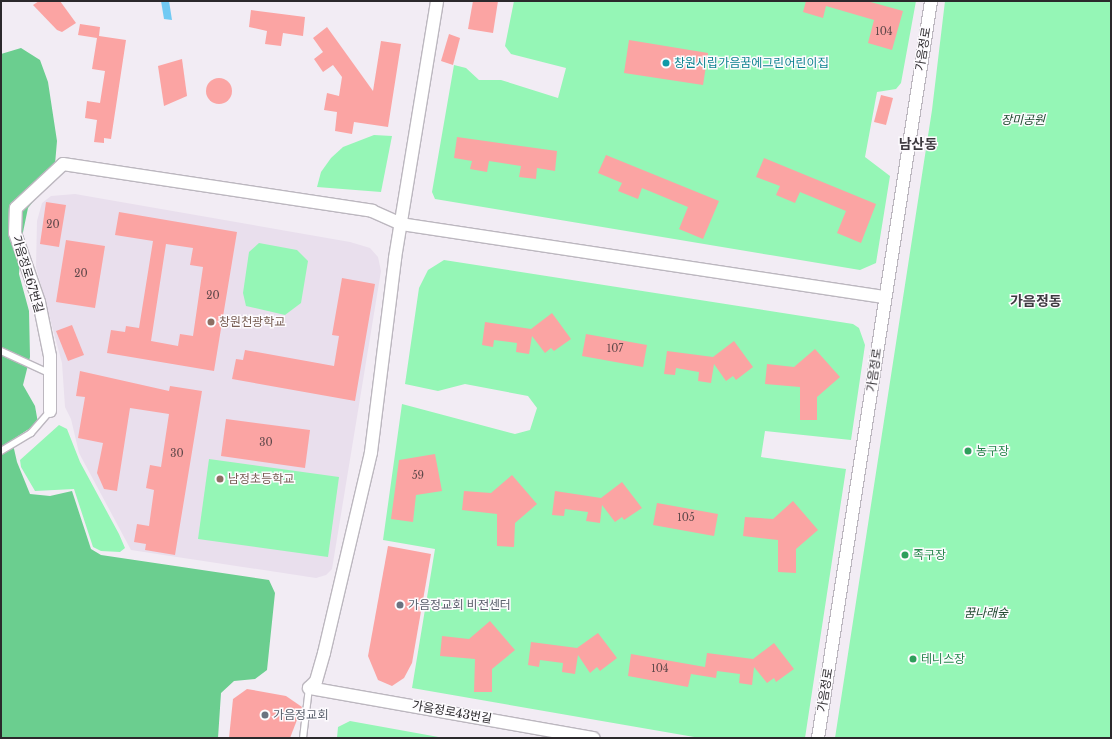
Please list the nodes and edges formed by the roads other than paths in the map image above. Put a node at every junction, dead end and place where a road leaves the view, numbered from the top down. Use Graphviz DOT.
graph roads {
  1 [pos="437,1"];
  2 [pos="931,1"];
  3 [pos="401,224"];
  4 [pos="885,297"];
  5 [pos="1,351"];
  6 [pos="51,374"];
  7 [pos="50,411"];
  8 [pos="1,451"];
  9 [pos="309,688"];
  10 [pos="302,738"];
  11 [pos="594,738"];
  12 [pos="818,738"];
  1 -- 3 [label="street"];
  2 -- 4 [label="street, 가음정로"];
  3 -- 4 [label="street"];
  3 -- 6 [label="street, 가음정로67번길"];
  3 -- 9 [label="street"];
  4 -- 12 [label="street, 가음정로"];
  5 -- 6 [label="lane"];
  6 -- 7 [label="street, 가음정로67번길"];
  7 -- 8 [label="lane, 가음정로67번길"];
  9 -- 10 [label="lane"];
  9 -- 11 [label="street, 가음정로43번길"];
}
